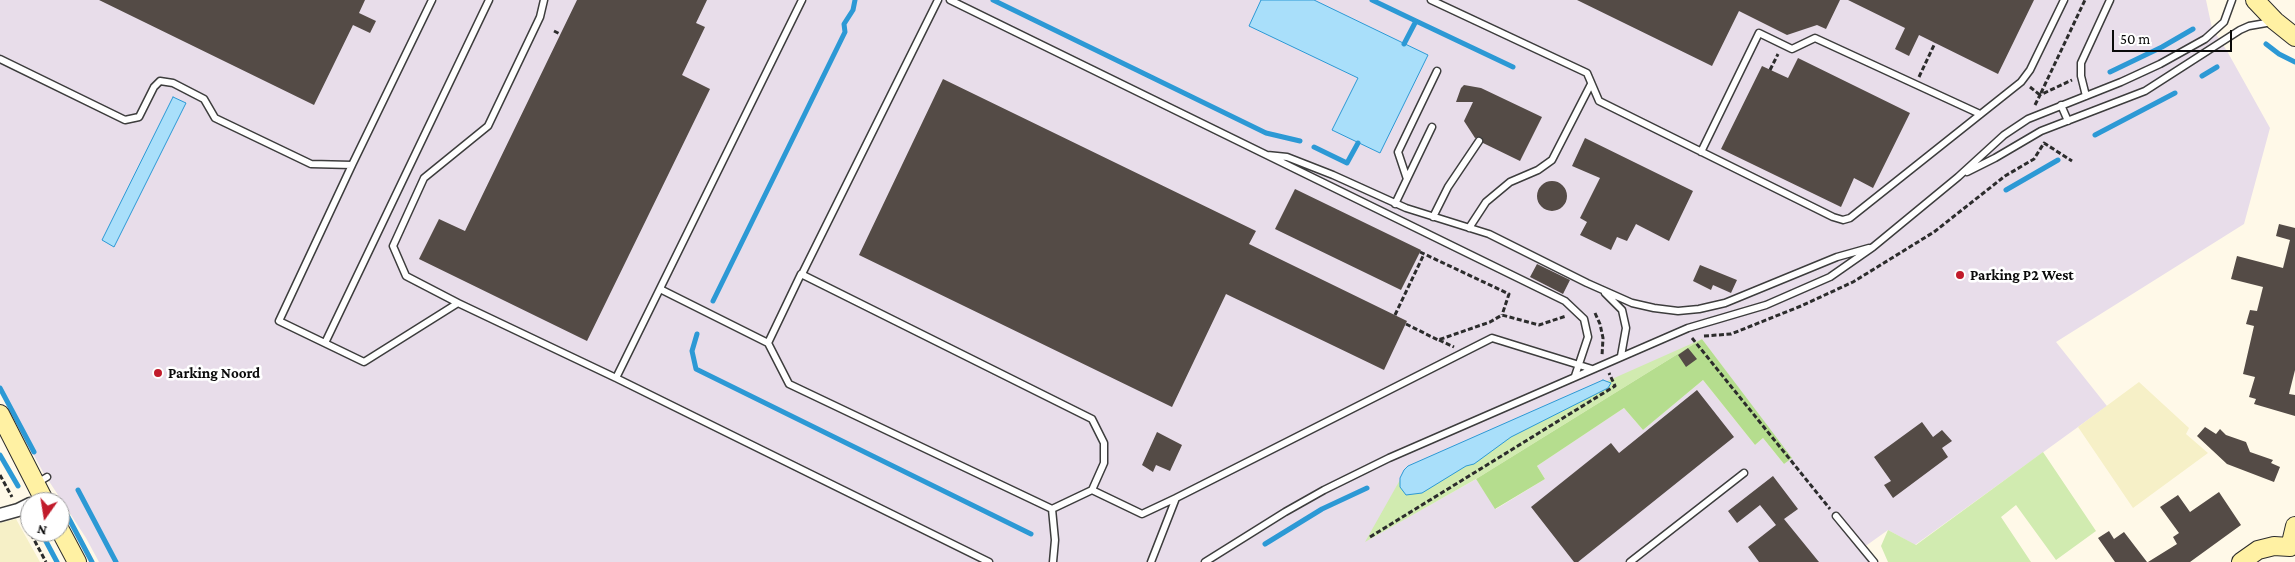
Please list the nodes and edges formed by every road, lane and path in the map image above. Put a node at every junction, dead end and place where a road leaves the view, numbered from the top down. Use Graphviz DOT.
graph roads {
  1 [pos="432,0"];
  2 [pos="489,0"];
  3 [pos="544,0"];
  4 [pos="802,0"];
  5 [pos="938,0"];
  6 [pos="950,0"];
  7 [pos="1431,0"];
  8 [pos="2064,0"];
  9 [pos="2085,0"];
  10 [pos="2110,0"];
  11 [pos="2232,0"];
  12 [pos="2254,0"];
  13 [pos="2275,21"];
  14 [pos="554,31"];
  15 [pos="560,34"];
  16 [pos="2295,37"];
  17 [pos="1935,43"];
  18 [pos="1780,49"];
  19 [pos="0,59"];
  20 [pos="1770,70"];
  21 [pos="1437,71"];
  22 [pos="1919,78"];
  23 [pos="2075,79"];
  24 [pos="1592,84"];
  25 [pos="2030,87"];
  26 [pos="2040,95"];
  27 [pos="2086,96"];
  28 [pos="2061,105"];
  29 [pos="2032,110"];
  30 [pos="1980,114"];
  31 [pos="2068,121"];
  32 [pos="1432,128"];
  33 [pos="1479,141"];
  34 [pos="2044,143"];
  35 [pos="1701,152"];
  36 [pos="1262,154"];
  37 [pos="2072,161"];
  38 [pos="352,165"];
  39 [pos="1958,177"];
  40 [pos="1407,178"];
  41 [pos="1395,204"];
  42 [pos="1433,217"];
  43 [pos="1469,228"];
  44 [pos="1873,247"];
  45 [pos="1420,252"];
  46 [pos="1424,254"];
  47 [pos="802,274"];
  48 [pos="1600,288"];
  49 [pos="660,289"];
  50 [pos="458,303"];
  51 [pos="1395,315"];
  52 [pos="1502,315"];
  53 [pos="1569,316"];
  54 [pos="1406,324"];
  55 [pos="1692,338"];
  56 [pos="325,343"];
  57 [pos="768,343"];
  58 [pos="1602,355"];
  59 [pos="1621,356"];
  60 [pos="1606,363"];
  61 [pos="1579,365"];
  62 [pos="1592,369"];
  63 [pos="1575,376"];
  64 [pos="616,378"];
  65 [pos="0,414"];
  66 [pos="1744,473"];
  67 [pos="1092,490"];
  68 [pos="38,492"];
  69 [pos="1176,498"];
  70 [pos="20,508"];
  71 [pos="1052,509"];
  72 [pos="0,515"];
  73 [pos="1836,516"];
  74 [pos="2295,526"];
  75 [pos="1370,537"];
  76 [pos="66,542"];
  77 [pos="2292,547"];
  78 [pos="77,562"];
  79 [pos="989,562"];
  80 [pos="1053,562"];
  81 [pos="1152,562"];
  82 [pos="1205,562"];
  83 [pos="1630,562"];
  84 [pos="1874,562"];
  85 [pos="2241,562"];
  1 -- 38 [label="lane"];
  2 -- 56 [label="lane"];
  3 -- 50 [label="lane"];
  4 -- 49 [label="lane"];
  5 -- 47 [label="lane"];
  6 -- 36 [label="lane"];
  7 -- 24 [label="lane"];
  8 -- 30 [label="lane"];
  9 -- 26 [label="path"];
  10 -- 27 [label="lane"];
  11 -- 27 [label="lane"];
  12 -- 13 [label="street"];
  13 -- 16 [label="street"];
  13 -- 31 [label="lane"];
  14 -- 15 [label="path"];
  17 -- 22 [label="path"];
  18 -- 20 [label="path"];
  19 -- 38 [label="lane"];
  21 -- 40 [label="lane"];
  23 -- 26 [label="path"];
  24 -- 35 [label="lane"];
  24 -- 43 [label="lane"];
  25 -- 26 [label="path"];
  26 -- 29 [label="path"];
  27 -- 28 [label="lane"];
  28 -- 31 [label="lane"];
  28 -- 39 [label="lane"];
  30 -- 35 [label="lane"];
  30 -- 35 [label="lane"];
  31 -- 39 [label="lane"];
  32 -- 40 [label="lane"];
  33 -- 42 [label="lane"];
  34 -- 37 [label="path"];
  36 -- 41 [label="lane"];
  36 -- 61 [label="lane"];
  38 -- 56 [label="lane"];
  39 -- 44 [label="lane"];
  40 -- 41 [label="lane"];
  41 -- 42 [label="lane"];
  42 -- 43 [label="lane"];
  43 -- 48 [label="lane"];
  44 -- 48 [label="lane"];
  44 -- 59 [label="lane"];
  45 -- 46 [label="path"];
  46 -- 51 [label="path"];
  46 -- 52 [label="path"];
  47 -- 57 [label="lane"];
  47 -- 67 [label="lane"];
  48 -- 59 [label="lane"];
  49 -- 57 [label="lane"];
  49 -- 64 [label="lane"];
  50 -- 56 [label="lane"];
  50 -- 64 [label="lane"];
  52 -- 53 [label="path"];
  52 -- 54 [label="path"];
  55 -- 73 [label="path"];
  57 -- 71 [label="lane"];
  58 -- 60 [label="path"];
  59 -- 60 [label="lane"];
  60 -- 62 [label="lane"];
  60 -- 75 [label="path"];
  61 -- 62 [label="lane"];
  61 -- 63 [label="lane"];
  61 -- 69 [label="lane"];
  62 -- 63 [label="lane"];
  63 -- 82 [label="lane"];
  64 -- 79 [label="lane"];
  65 -- 68 [label="street"];
  66 -- 83 [label="lane"];
  67 -- 69 [label="lane"];
  67 -- 71 [label="lane"];
  69 -- 81 [label="lane"];
  70 -- 72 [label="street"];
  71 -- 80 [label="lane"];
  73 -- 84 [label="lane"];
  74 -- 77 [label="street"];
  76 -- 78 [label="street"];
  77 -- 85 [label="street"];
}
